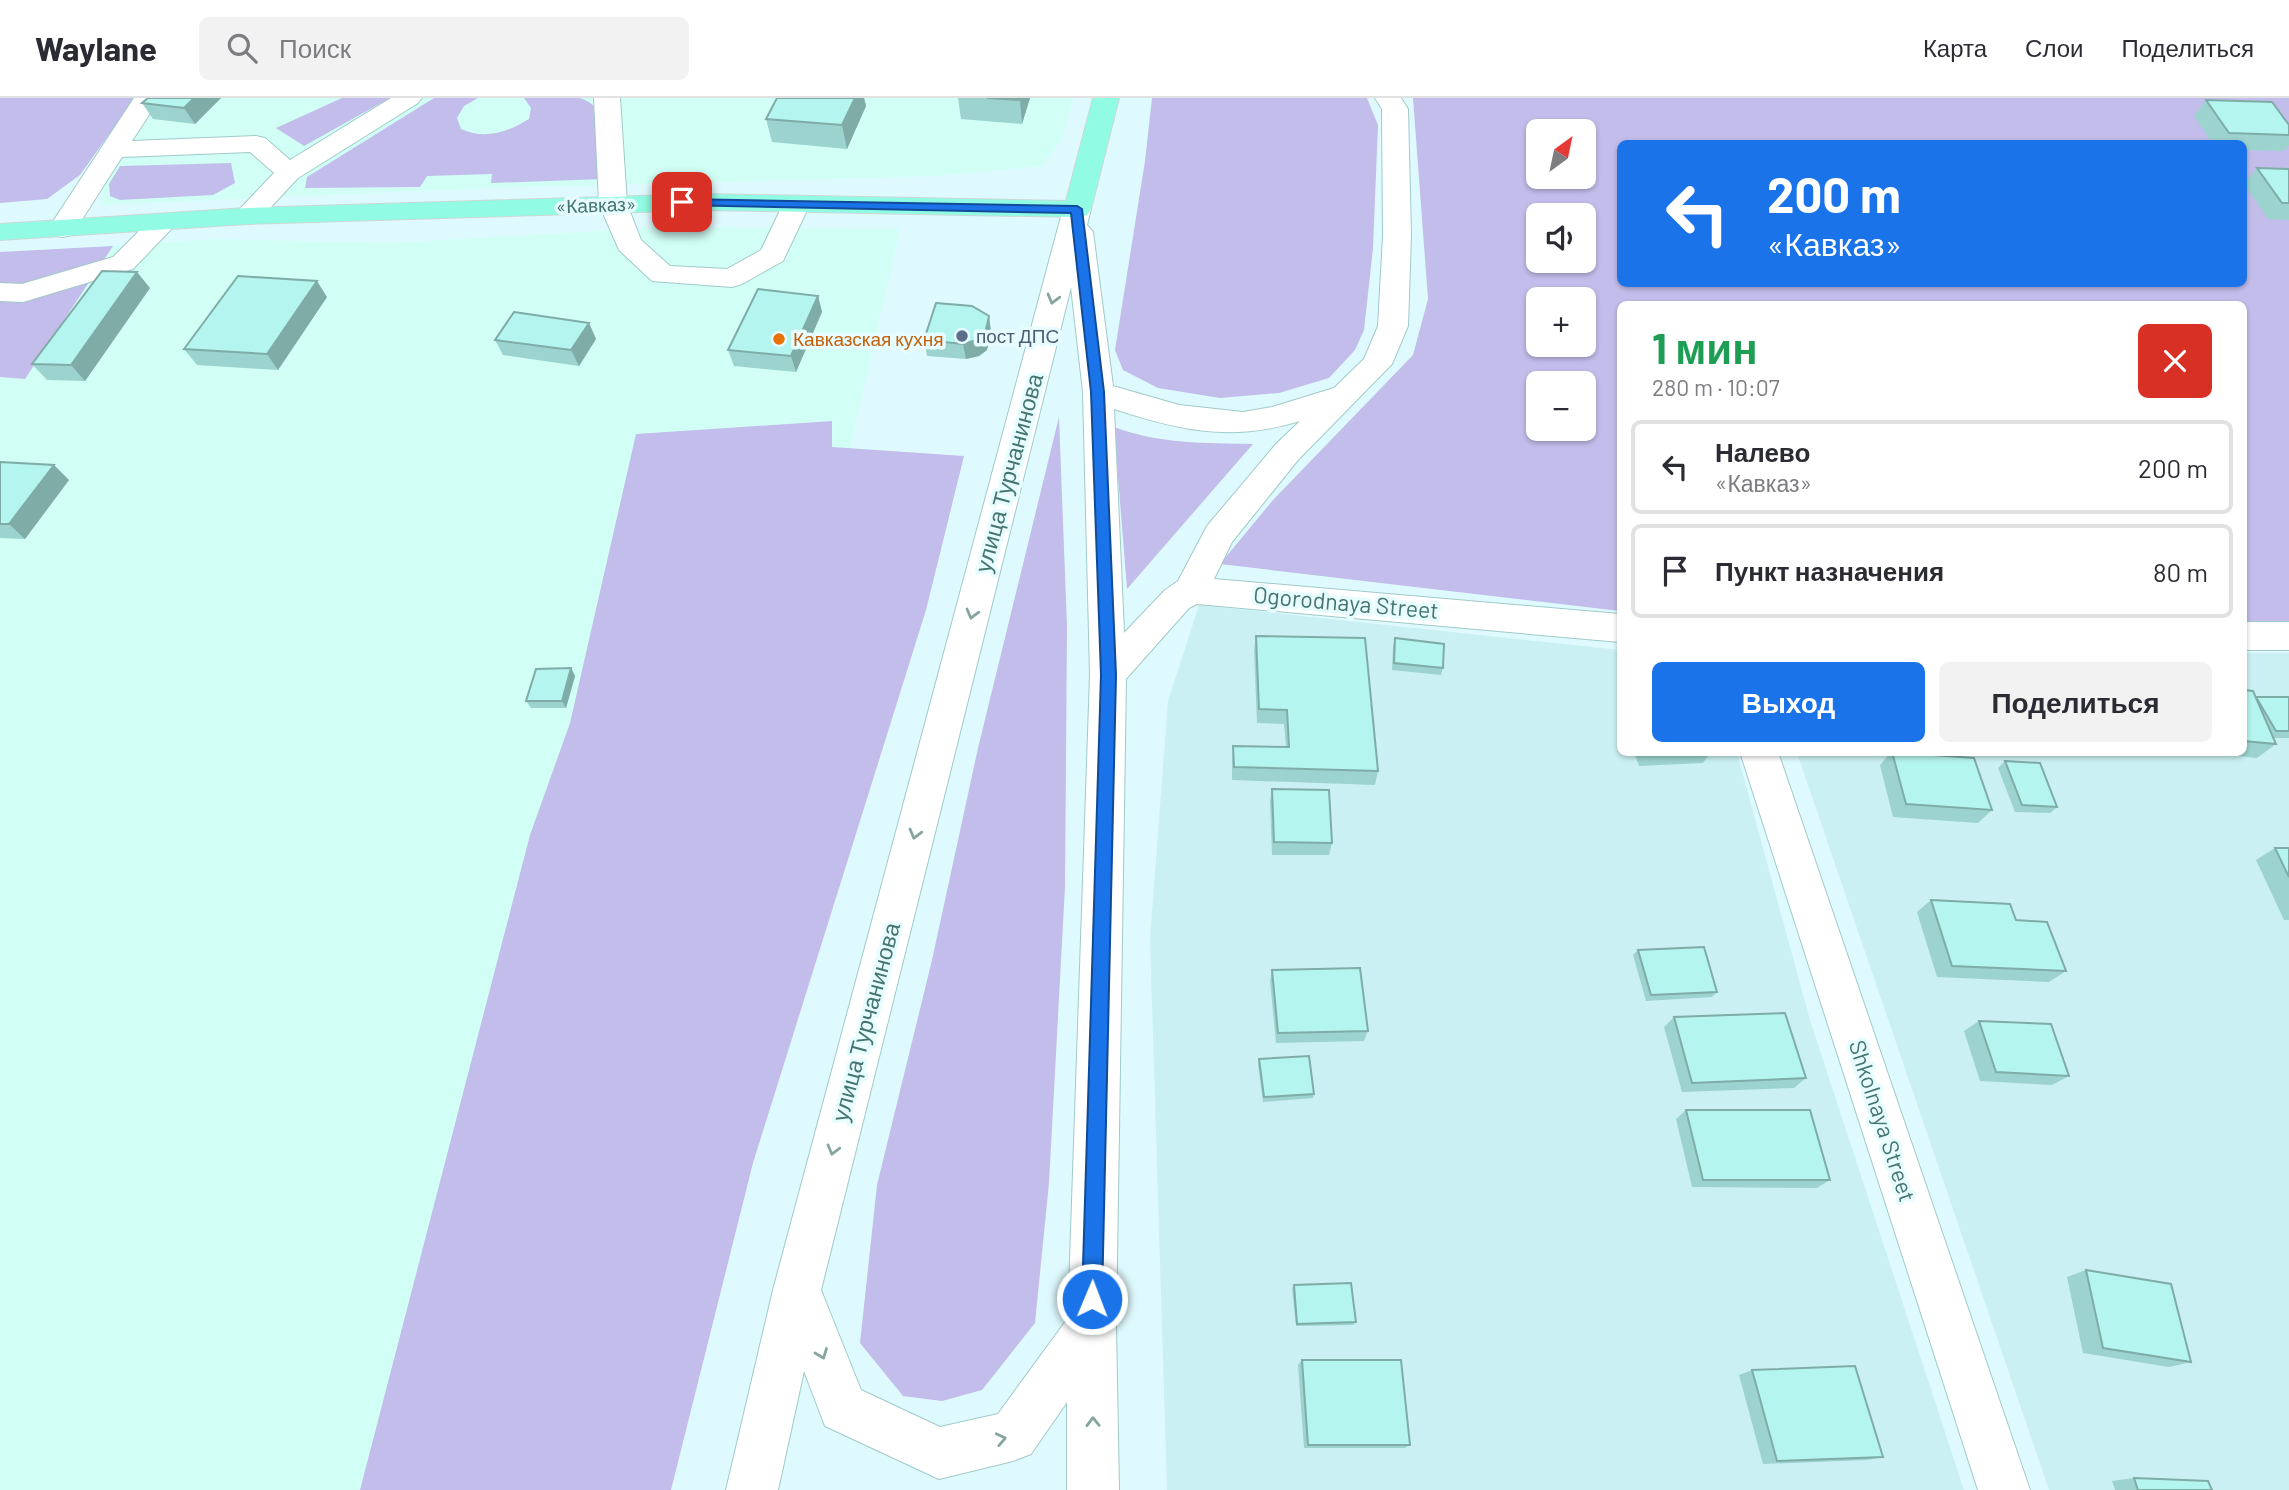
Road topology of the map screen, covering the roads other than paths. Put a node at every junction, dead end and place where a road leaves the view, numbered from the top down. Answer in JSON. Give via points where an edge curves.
{"nodes":[{"id":1,"x":147,"y":98,"type":"edge"},
{"id":2,"x":410,"y":98,"type":"edge"},
{"id":3,"x":607,"y":98,"type":"edge"},
{"id":4,"x":1106,"y":98,"type":"edge"},
{"id":5,"x":1388,"y":98,"type":"edge"},
{"id":6,"x":114,"y":149,"type":"junction"},
{"id":7,"x":289,"y":172,"type":"junction"},
{"id":8,"x":613,"y":204,"type":"junction"},
{"id":9,"x":796,"y":204,"type":"junction"},
{"id":10,"x":1077,"y":209,"type":"junction"},
{"id":11,"x":247,"y":216,"type":"junction"},
{"id":12,"x":164,"y":222,"type":"junction"},
{"id":13,"x":62,"y":229,"type":"junction"},
{"id":14,"x":0,"y":232,"type":"edge"},
{"id":15,"x":0,"y":292,"type":"edge"},
{"id":16,"x":1098,"y":392,"type":"junction"},
{"id":17,"x":1345,"y":395,"type":"junction"},
{"id":18,"x":1191,"y":590,"type":"junction"},
{"id":19,"x":1617,"y":628,"type":"edge"},
{"id":20,"x":2247,"y":636,"type":"edge"},
{"id":21,"x":2289,"y":636,"type":"edge"},
{"id":22,"x":1108,"y":675,"type":"junction"},
{"id":23,"x":1760,"y":756,"type":"edge"},
{"id":24,"x":797,"y":1290,"type":"junction"},
{"id":25,"x":1092,"y":1326,"type":"junction"},
{"id":26,"x":752,"y":1490,"type":"edge"},
{"id":27,"x":1093,"y":1490,"type":"edge"},
{"id":28,"x":2004,"y":1490,"type":"edge"}],
"edges":[{"from":1,"to":6,"type":"street"},
{"from":2,"to":7,"type":"street"},
{"from":3,"to":8,"type":"street"},
{"from":4,"to":10,"type":"highway"},
{"from":5,"to":17,"type":"street","via":[[1395,109],[1393,326],[1377,364]]},
{"from":6,"to":7,"type":"street","via":[[256,144]]},
{"from":6,"to":13,"type":"street"},
{"from":7,"to":11,"type":"street"},
{"from":8,"to":9,"type":"highway","name":"«Кавказ»"},
{"from":8,"to":9,"type":"street","via":[[629,244],[662,275],[732,278],[773,254]]},
{"from":8,"to":11,"type":"highway","name":"«Кавказ»"},
{"from":9,"to":10,"type":"highway","name":"«Кавказ»"},
{"from":10,"to":16,"type":"street"},
{"from":10,"to":24,"type":"street","name":"улица Турчанинова","one_way":true},
{"from":11,"to":12,"type":"highway","name":"«Кавказ»"},
{"from":12,"to":13,"type":"highway","name":"«Кавказ»"},
{"from":12,"to":15,"type":"street","via":[[123,263],[23,293]]},
{"from":13,"to":14,"type":"highway","name":"«Кавказ»"},
{"from":16,"to":17,"type":"street","via":[[1204,421],[1260,421]]},
{"from":16,"to":22,"type":"street"},
{"from":17,"to":18,"type":"street","via":[[1287,452],[1219,535]]},
{"from":18,"to":19,"type":"street","name":"Ogorodnaya Street"},
{"from":18,"to":22,"type":"street","via":[[1177,599]]},
{"from":20,"to":21,"type":"street"},
{"from":22,"to":25,"type":"street"},
{"from":23,"to":28,"type":"street","name":"Shkolnaya Street"},
{"from":24,"to":25,"type":"street","one_way":true,"via":[[843,1408],[939,1452],[1013,1436]]},
{"from":24,"to":26,"type":"street","name":"улица Турчанинова"},
{"from":27,"to":25,"type":"street","one_way":true}]}
